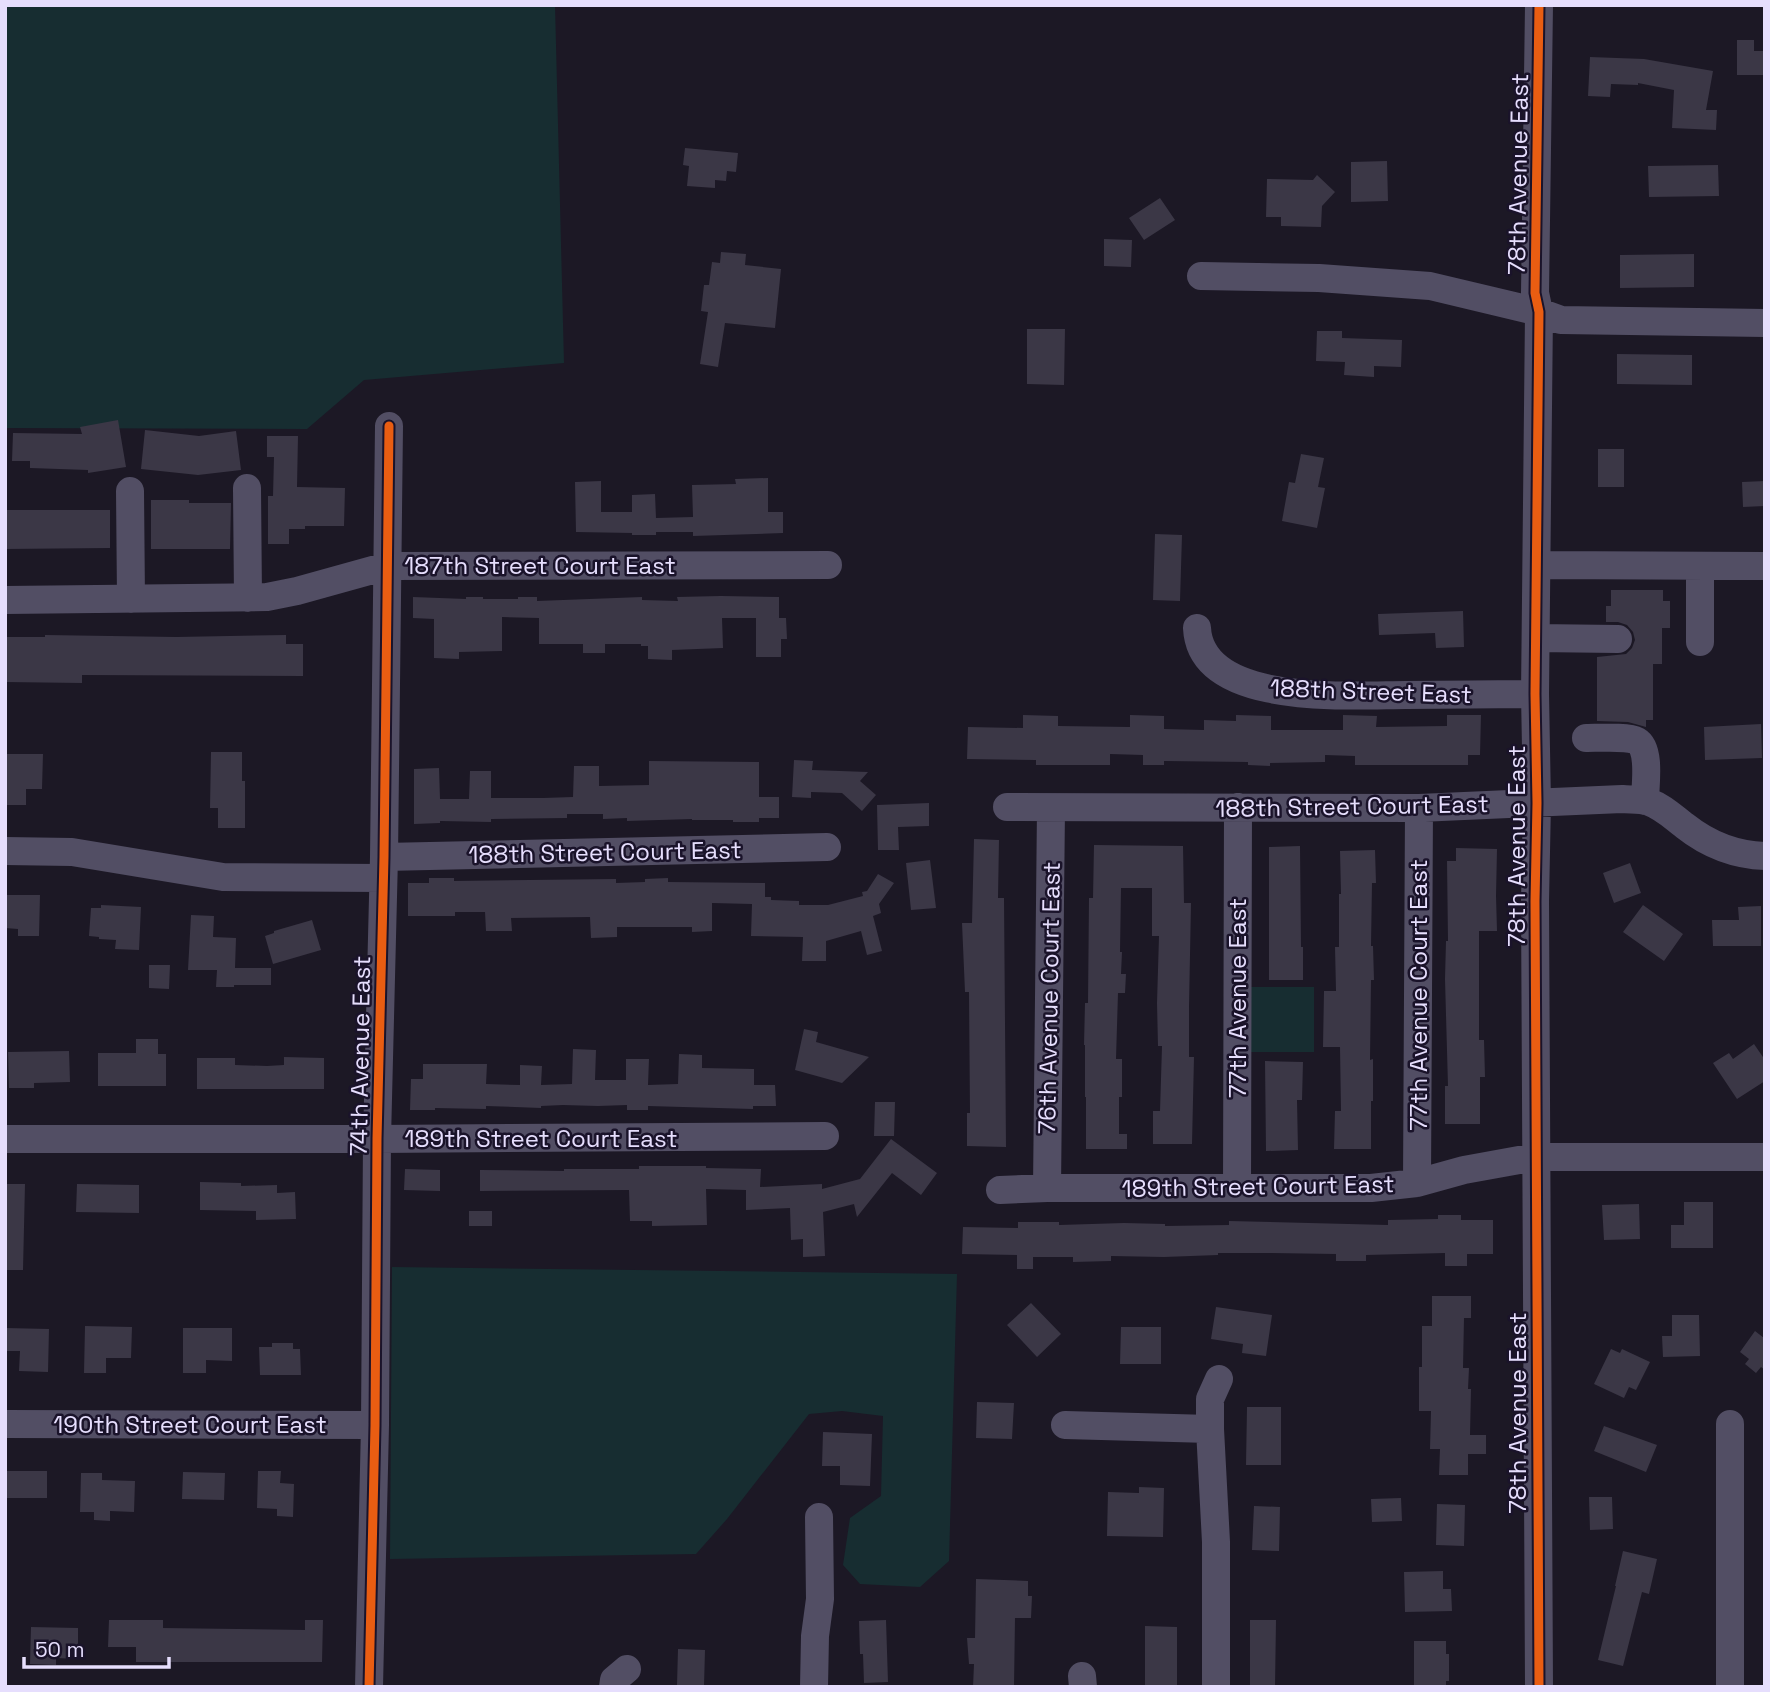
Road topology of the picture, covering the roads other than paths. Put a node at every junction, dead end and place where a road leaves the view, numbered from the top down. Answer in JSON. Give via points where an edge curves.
{"nodes":[{"id":1,"x":1539,"y":5,"type":"edge"},
{"id":2,"x":1201,"y":276,"type":"dead end"},
{"id":3,"x":1539,"y":312,"type":"junction"},
{"id":4,"x":1765,"y":323,"type":"edge"},
{"id":5,"x":389,"y":426,"type":"dead end"},
{"id":6,"x":247,"y":488,"type":"dead end"},
{"id":7,"x":130,"y":491,"type":"dead end"},
{"id":8,"x":828,"y":565,"type":"dead end"},
{"id":9,"x":1537,"y":565,"type":"junction"},
{"id":10,"x":387,"y":566,"type":"junction"},
{"id":11,"x":1700,"y":566,"type":"junction"},
{"id":12,"x":1765,"y":566,"type":"edge"},
{"id":13,"x":248,"y":598,"type":"junction"},
{"id":14,"x":131,"y":599,"type":"junction"},
{"id":15,"x":5,"y":600,"type":"edge"},
{"id":16,"x":1197,"y":628,"type":"dead end"},
{"id":17,"x":1536,"y":638,"type":"junction"},
{"id":18,"x":1618,"y":639,"type":"dead end"},
{"id":19,"x":1700,"y":642,"type":"dead end"},
{"id":20,"x":1535,"y":694,"type":"junction"},
{"id":21,"x":1586,"y":738,"type":"dead end"},
{"id":22,"x":1645,"y":801,"type":"junction"},
{"id":23,"x":1537,"y":803,"type":"junction"},
{"id":24,"x":1007,"y":807,"type":"dead end"},
{"id":25,"x":1238,"y":807,"type":"junction"},
{"id":26,"x":1051,"y":808,"type":"junction"},
{"id":27,"x":1419,"y":808,"type":"junction"},
{"id":28,"x":827,"y":847,"type":"dead end"},
{"id":29,"x":5,"y":851,"type":"edge"},
{"id":30,"x":1765,"y":856,"type":"edge"},
{"id":31,"x":384,"y":867,"type":"junction"},
{"id":32,"x":825,"y":1136,"type":"dead end"},
{"id":33,"x":5,"y":1139,"type":"edge"},
{"id":34,"x":377,"y":1139,"type":"junction"},
{"id":35,"x":1536,"y":1157,"type":"junction"},
{"id":36,"x":1765,"y":1157,"type":"edge"},
{"id":37,"x":1417,"y":1183,"type":"junction"},
{"id":38,"x":1047,"y":1188,"type":"junction"},
{"id":39,"x":1237,"y":1188,"type":"junction"},
{"id":40,"x":1000,"y":1190,"type":"dead end"},
{"id":41,"x":1219,"y":1379,"type":"dead end"},
{"id":42,"x":5,"y":1423,"type":"edge"},
{"id":43,"x":1730,"y":1424,"type":"dead end"},
{"id":44,"x":375,"y":1425,"type":"junction"},
{"id":45,"x":1065,"y":1425,"type":"dead end"},
{"id":46,"x":1210,"y":1429,"type":"junction"},
{"id":47,"x":819,"y":1517,"type":"dead end"},
{"id":48,"x":369,"y":1687,"type":"edge"},
{"id":49,"x":814,"y":1687,"type":"edge"},
{"id":50,"x":1216,"y":1687,"type":"edge"},
{"id":51,"x":1539,"y":1687,"type":"edge"},
{"id":52,"x":1730,"y":1687,"type":"edge"}],
"edges":[{"from":1,"to":3,"type":"street","name":"78th Avenue East","via":[[1535,293]]},
{"from":2,"to":3,"type":"street","via":[[1430,286]]},
{"from":3,"to":4,"type":"street","via":[[1561,320]]},
{"from":3,"to":9,"type":"street","name":"78th Avenue East"},
{"from":5,"to":10,"type":"street","name":"74th Avenue East"},
{"from":6,"to":13,"type":"street"},
{"from":7,"to":14,"type":"street"},
{"from":8,"to":10,"type":"street","name":"187th Street Court East"},
{"from":9,"to":11,"type":"street"},
{"from":9,"to":17,"type":"street","name":"78th Avenue East"},
{"from":10,"to":13,"type":"street","name":"187th Street Court East","via":[[297,591]]},
{"from":10,"to":31,"type":"street","name":"74th Avenue East"},
{"from":11,"to":12,"type":"street"},
{"from":11,"to":19,"type":"street"},
{"from":13,"to":14,"type":"street","name":"187th Street Court East"},
{"from":14,"to":15,"type":"street","name":"187th Street Court East"},
{"from":16,"to":20,"type":"street","name":"188th Street East","via":[[1202,652],[1217,667],[1279,692]]},
{"from":17,"to":18,"type":"street"},
{"from":17,"to":20,"type":"street","name":"78th Avenue East"},
{"from":20,"to":23,"type":"street","name":"78th Avenue East"},
{"from":21,"to":22,"type":"street","via":[[1629,739],[1641,744],[1646,754]]},
{"from":22,"to":23,"type":"street","name":"188th Street Court East"},
{"from":22,"to":30,"type":"street","name":"188th Street Court East","via":[[1726,850]]},
{"from":23,"to":27,"type":"street","name":"188th Street Court East"},
{"from":23,"to":35,"type":"street","name":"78th Avenue East"},
{"from":24,"to":26,"type":"street","name":"188th Street Court East"},
{"from":25,"to":26,"type":"street","name":"188th Street Court East"},
{"from":25,"to":27,"type":"street","name":"188th Street Court East"},
{"from":25,"to":39,"type":"street","name":"77th Avenue East"},
{"from":26,"to":38,"type":"street","name":"76th Avenue Court East"},
{"from":27,"to":37,"type":"street","name":"77th Avenue Court East"},
{"from":28,"to":31,"type":"street","name":"188th Street Court East"},
{"from":29,"to":31,"type":"street","name":"188th Street Court East","via":[[72,852],[223,877]]},
{"from":31,"to":34,"type":"street","name":"74th Avenue East"},
{"from":32,"to":34,"type":"street","name":"189th Street Court East"},
{"from":33,"to":34,"type":"street","name":"189th Street Court East"},
{"from":34,"to":44,"type":"street","name":"74th Avenue East"},
{"from":35,"to":36,"type":"street","name":"189th Street Court East"},
{"from":35,"to":37,"type":"street","name":"189th Street Court East"},
{"from":35,"to":51,"type":"street","name":"78th Avenue East"},
{"from":37,"to":39,"type":"street","name":"189th Street Court East","via":[[1371,1188]]},
{"from":38,"to":39,"type":"street","name":"189th Street Court East"},
{"from":38,"to":40,"type":"street","name":"189th Street Court East"},
{"from":41,"to":46,"type":"street","via":[[1210,1399]]},
{"from":42,"to":44,"type":"street","name":"190th Street Court East"},
{"from":43,"to":52,"type":"street"},
{"from":44,"to":48,"type":"street","name":"74th Avenue East"},
{"from":45,"to":46,"type":"street"},
{"from":46,"to":50,"type":"street"},
{"from":47,"to":49,"type":"street"}]}
